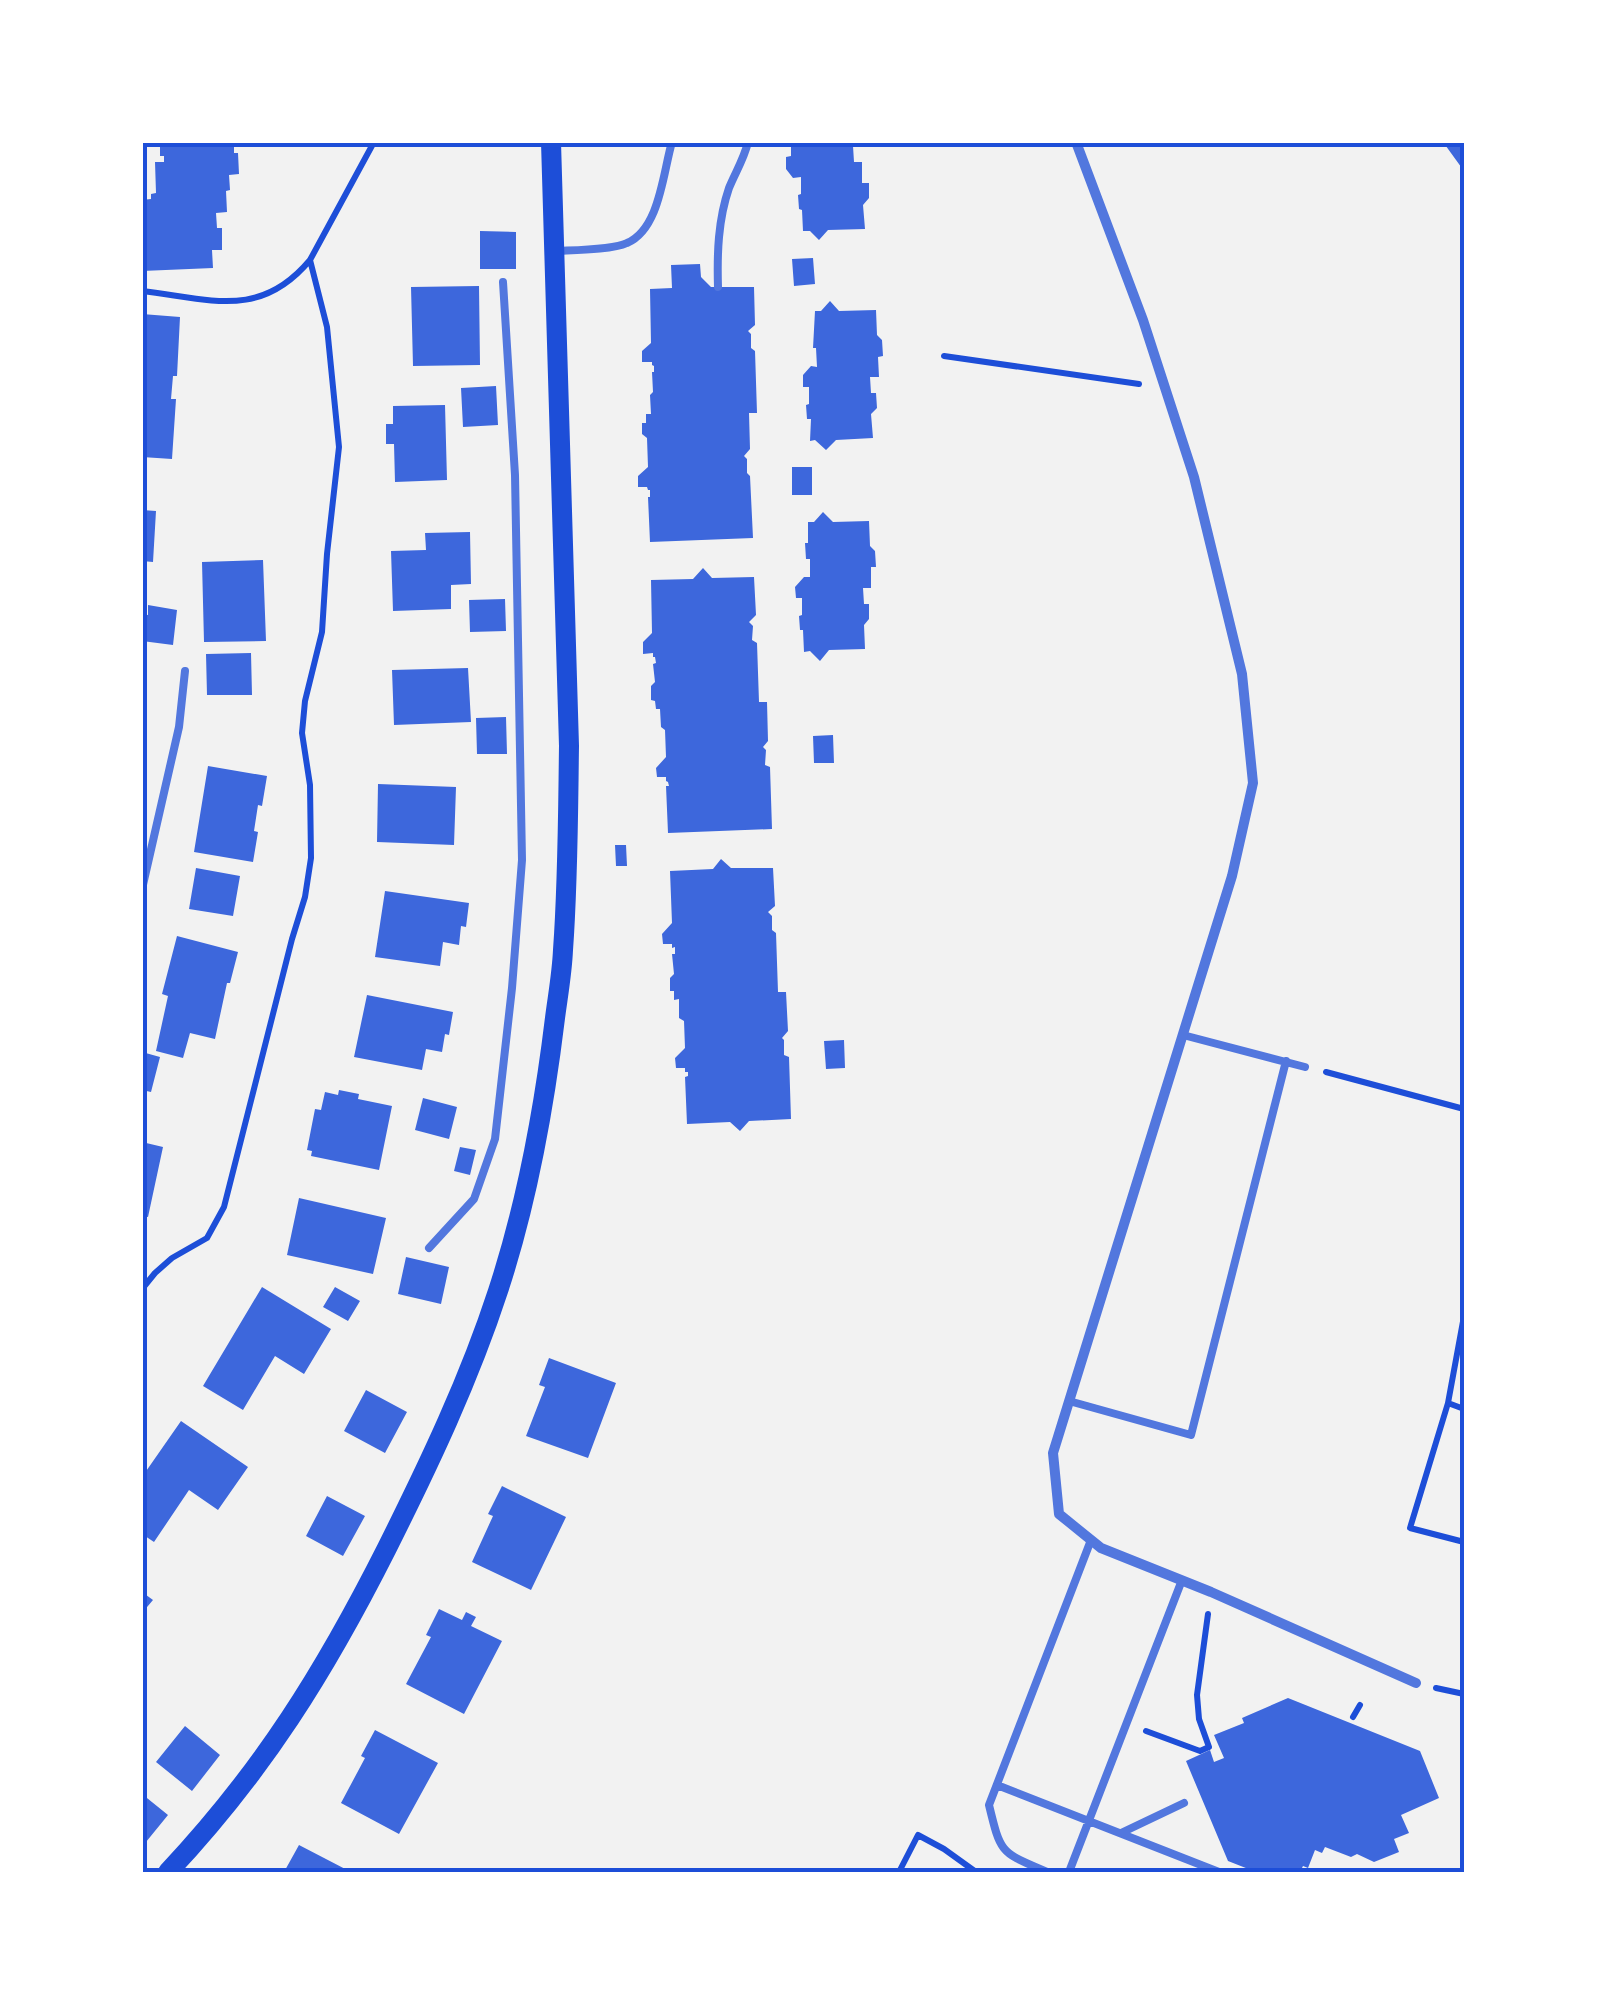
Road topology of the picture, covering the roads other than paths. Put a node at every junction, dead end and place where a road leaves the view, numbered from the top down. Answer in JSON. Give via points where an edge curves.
{"nodes":[{"id":1,"x":551,"y":142,"type":"edge"},
{"id":2,"x":672,"y":142,"type":"edge"},
{"id":3,"x":748,"y":142,"type":"edge"},
{"id":4,"x":1076,"y":142,"type":"edge"},
{"id":5,"x":555,"y":251,"type":"junction"},
{"id":6,"x":503,"y":282,"type":"dead end"},
{"id":7,"x":718,"y":286,"type":"dead end"},
{"id":8,"x":184,"y":671,"type":"dead end"},
{"id":9,"x":142,"y":889,"type":"edge"},
{"id":10,"x":1183,"y":1035,"type":"junction"},
{"id":11,"x":1286,"y":1062,"type":"junction"},
{"id":12,"x":1306,"y":1066,"type":"road end"},
{"id":13,"x":428,"y":1248,"type":"dead end"},
{"id":14,"x":1069,"y":1401,"type":"junction"},
{"id":15,"x":1091,"y":1540,"type":"junction"},
{"id":16,"x":1182,"y":1580,"type":"junction"},
{"id":17,"x":1416,"y":1683,"type":"dead end"},
{"id":18,"x":997,"y":1785,"type":"junction"},
{"id":19,"x":1184,"y":1802,"type":"dead end"},
{"id":20,"x":1090,"y":1820,"type":"junction"},
{"id":21,"x":1121,"y":1834,"type":"junction"},
{"id":22,"x":1205,"y":1870,"type":"edge"},
{"id":23,"x":168,"y":1872,"type":"edge"},
{"id":24,"x":1047,"y":1872,"type":"edge"},
{"id":25,"x":1069,"y":1872,"type":"edge"},
{"id":26,"x":1218,"y":1872,"type":"edge"}],
"edges":[{"from":1,"to":5,"type":"main road"},
{"from":2,"to":5,"type":"lane","via":[[652,218],[640,234],[626,244]]},
{"from":3,"to":7,"type":"lane","via":[[721,222]]},
{"from":4,"to":10,"type":"street","via":[[1194,478],[1242,674],[1253,783]]},
{"from":5,"to":23,"type":"main road","via":[[569,746],[566,894],[550,1064],[521,1205],[468,1375],[358,1605],[255,1772]]},
{"from":6,"to":13,"type":"lane","via":[[516,475],[521,878],[495,1140],[474,1199]]},
{"from":8,"to":9,"type":"lane","via":[[179,726]]},
{"from":10,"to":11,"type":"lane"},
{"from":10,"to":14,"type":"street"},
{"from":11,"to":12,"type":"lane"},
{"from":11,"to":14,"type":"lane","via":[[1191,1435]]},
{"from":14,"to":15,"type":"street","via":[[1052,1453],[1059,1514]]},
{"from":15,"to":16,"type":"street"},
{"from":15,"to":18,"type":"lane"},
{"from":16,"to":17,"type":"street"},
{"from":16,"to":20,"type":"lane"},
{"from":18,"to":20,"type":"lane"},
{"from":18,"to":24,"type":"lane","via":[[989,1805],[997,1839],[1009,1856]]},
{"from":19,"to":21,"type":"lane"},
{"from":20,"to":21,"type":"lane"},
{"from":20,"to":25,"type":"lane"},
{"from":21,"to":22,"type":"lane"},
{"from":22,"to":26,"type":"lane"}]}
